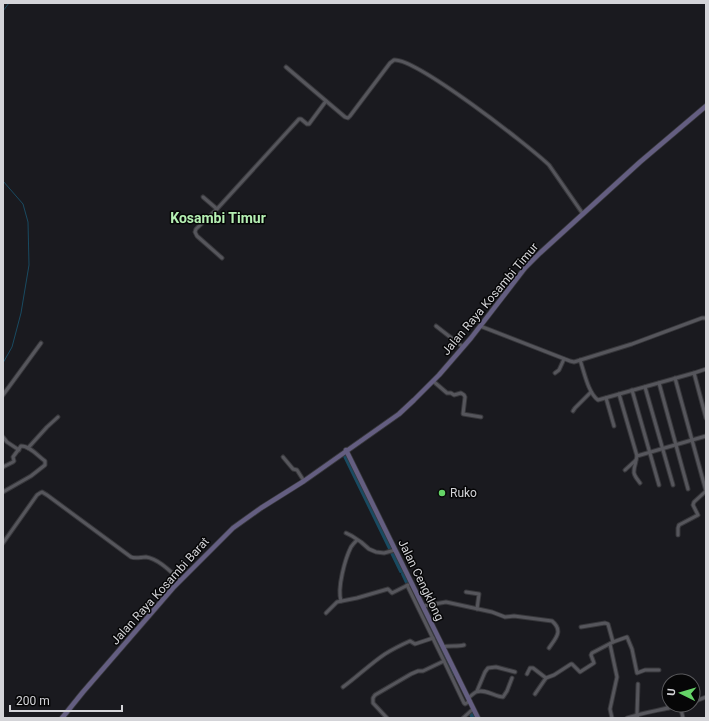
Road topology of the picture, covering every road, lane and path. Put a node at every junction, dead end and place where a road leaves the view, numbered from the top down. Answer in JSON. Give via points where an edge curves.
{"nodes":[{"id":1,"x":286,"y":68,"type":"dead end"},
{"id":2,"x":326,"y":101,"type":"junction"},
{"id":3,"x":706,"y":106,"type":"edge"},
{"id":4,"x":203,"y":197,"type":"dead end"},
{"id":5,"x":217,"y":208,"type":"junction"},
{"id":6,"x":583,"y":214,"type":"junction"},
{"id":7,"x":222,"y":258,"type":"dead end"},
{"id":8,"x":706,"y":318,"type":"edge"},
{"id":9,"x":436,"y":326,"type":"dead end"},
{"id":10,"x":480,"y":326,"type":"junction"},
{"id":11,"x":41,"y":343,"type":"dead end"},
{"id":12,"x":463,"y":347,"type":"junction"},
{"id":13,"x":564,"y":359,"type":"junction"},
{"id":14,"x":580,"y":360,"type":"junction"},
{"id":15,"x":706,"y":369,"type":"edge"},
{"id":16,"x":694,"y":373,"type":"junction"},
{"id":17,"x":555,"y":374,"type":"dead end"},
{"id":18,"x":675,"y":378,"type":"junction"},
{"id":19,"x":433,"y":381,"type":"junction"},
{"id":20,"x":659,"y":383,"type":"junction"},
{"id":21,"x":645,"y":387,"type":"junction"},
{"id":22,"x":632,"y":390,"type":"junction"},
{"id":23,"x":591,"y":392,"type":"junction"},
{"id":24,"x":619,"y":394,"type":"junction"},
{"id":25,"x":3,"y":395,"type":"edge"},
{"id":26,"x":606,"y":398,"type":"junction"},
{"id":27,"x":573,"y":411,"type":"dead end"},
{"id":28,"x":58,"y":417,"type":"dead end"},
{"id":29,"x":481,"y":417,"type":"dead end"},
{"id":30,"x":706,"y":418,"type":"edge"},
{"id":31,"x":614,"y":426,"type":"dead end"},
{"id":32,"x":706,"y":436,"type":"edge"},
{"id":33,"x":3,"y":437,"type":"edge"},
{"id":34,"x":692,"y":440,"type":"junction"},
{"id":35,"x":676,"y":445,"type":"junction"},
{"id":36,"x":28,"y":448,"type":"junction"},
{"id":37,"x":662,"y":449,"type":"junction"},
{"id":38,"x":19,"y":450,"type":"junction"},
{"id":39,"x":346,"y":450,"type":"junction"},
{"id":40,"x":649,"y":453,"type":"junction"},
{"id":41,"x":283,"y":457,"type":"dead end"},
{"id":42,"x":636,"y":458,"type":"junction"},
{"id":43,"x":3,"y":467,"type":"edge"},
{"id":44,"x":625,"y":470,"type":"dead end"},
{"id":45,"x":304,"y":481,"type":"junction"},
{"id":46,"x":640,"y":483,"type":"dead end"},
{"id":47,"x":658,"y":485,"type":"dead end"},
{"id":48,"x":673,"y":485,"type":"dead end"},
{"id":49,"x":688,"y":490,"type":"dead end"},
{"id":50,"x":3,"y":492,"type":"edge"},
{"id":51,"x":346,"y":533,"type":"dead end"},
{"id":52,"x":678,"y":535,"type":"dead end"},
{"id":53,"x":358,"y":540,"type":"junction"},
{"id":54,"x":3,"y":543,"type":"edge"},
{"id":55,"x":393,"y":551,"type":"junction"},
{"id":56,"x":180,"y":580,"type":"junction"},
{"id":57,"x":409,"y":584,"type":"junction"},
{"id":58,"x":466,"y":592,"type":"dead end"},
{"id":59,"x":341,"y":601,"type":"junction"},
{"id":60,"x":423,"y":606,"type":"junction"},
{"id":61,"x":477,"y":609,"type":"junction"},
{"id":62,"x":326,"y":613,"type":"dead end"},
{"id":63,"x":581,"y":627,"type":"dead end"},
{"id":64,"x":433,"y":638,"type":"junction"},
{"id":65,"x":611,"y":643,"type":"junction"},
{"id":66,"x":464,"y":645,"type":"dead end"},
{"id":67,"x":443,"y":646,"type":"junction"},
{"id":68,"x":549,"y":648,"type":"dead end"},
{"id":69,"x":443,"y":653,"type":"junction"},
{"id":70,"x":444,"y":661,"type":"junction"},
{"id":71,"x":659,"y":670,"type":"dead end"},
{"id":72,"x":515,"y":672,"type":"dead end"},
{"id":73,"x":527,"y":674,"type":"dead end"},
{"id":74,"x":455,"y":677,"type":"junction"},
{"id":75,"x":512,"y":678,"type":"dead end"},
{"id":76,"x":546,"y":678,"type":"junction"},
{"id":77,"x":638,"y":684,"type":"dead end"},
{"id":78,"x":343,"y":688,"type":"dead end"},
{"id":79,"x":477,"y":691,"type":"junction"},
{"id":80,"x":535,"y":694,"type":"dead end"},
{"id":81,"x":468,"y":701,"type":"junction"},
{"id":82,"x":473,"y":709,"type":"junction"},
{"id":83,"x":661,"y":710,"type":"edge"},
{"id":84,"x":638,"y":716,"type":"edge"},
{"id":85,"x":62,"y":718,"type":"edge"},
{"id":86,"x":387,"y":718,"type":"edge"},
{"id":87,"x":463,"y":718,"type":"edge"},
{"id":88,"x":478,"y":718,"type":"edge"},
{"id":89,"x":612,"y":718,"type":"edge"},
{"id":90,"x":628,"y":718,"type":"edge"}],
"edges":[{"from":1,"to":2,"type":"street"},
{"from":2,"to":5,"type":"street","via":[[309,124],[299,119]]},
{"from":2,"to":6,"type":"street","via":[[348,118],[390,63],[399,60],[448,88],[544,160]]},
{"from":3,"to":6,"type":"main road","name":"Jalan Raya Kosambi Timur"},
{"from":4,"to":5,"type":"street"},
{"from":5,"to":7,"type":"street","via":[[195,232]]},
{"from":6,"to":10,"type":"main road","name":"Jalan Raya Kosambi Timur","via":[[525,268]]},
{"from":8,"to":14,"type":"street"},
{"from":9,"to":12,"type":"street"},
{"from":10,"to":12,"type":"main road","name":"Jalan Raya Kosambi Timur"},
{"from":10,"to":13,"type":"street"},
{"from":11,"to":25,"type":"street"},
{"from":12,"to":19,"type":"main road","name":"Jalan Raya Kosambi Timur"},
{"from":13,"to":14,"type":"street","via":[[573,362]]},
{"from":13,"to":17,"type":"street"},
{"from":14,"to":23,"type":"street"},
{"from":15,"to":16,"type":"street"},
{"from":16,"to":18,"type":"street"},
{"from":16,"to":30,"type":"street"},
{"from":18,"to":20,"type":"street"},
{"from":18,"to":34,"type":"street"},
{"from":19,"to":29,"type":"street","via":[[447,393],[464,395],[463,414]]},
{"from":19,"to":39,"type":"main road","name":"Jalan Raya Kosambi Timur","via":[[407,407]]},
{"from":20,"to":21,"type":"street"},
{"from":20,"to":35,"type":"street"},
{"from":21,"to":22,"type":"street"},
{"from":21,"to":37,"type":"street"},
{"from":22,"to":24,"type":"street"},
{"from":22,"to":40,"type":"street"},
{"from":23,"to":26,"type":"street","via":[[598,400]]},
{"from":23,"to":27,"type":"street"},
{"from":24,"to":26,"type":"street"},
{"from":24,"to":42,"type":"street"},
{"from":26,"to":31,"type":"street"},
{"from":28,"to":36,"type":"street"},
{"from":32,"to":34,"type":"street"},
{"from":33,"to":38,"type":"street"},
{"from":34,"to":35,"type":"street"},
{"from":34,"to":52,"type":"street","via":[[706,491],[693,505],[698,515],[679,525]]},
{"from":35,"to":37,"type":"street"},
{"from":35,"to":49,"type":"street"},
{"from":36,"to":38,"type":"street","via":[[21,446]]},
{"from":36,"to":50,"type":"street","via":[[45,461],[45,464]]},
{"from":37,"to":40,"type":"street"},
{"from":37,"to":48,"type":"street"},
{"from":38,"to":43,"type":"street","via":[[13,457],[14,461]]},
{"from":39,"to":45,"type":"main road","name":"Jalan Raya Kosambi Barat"},
{"from":39,"to":55,"type":"main road","name":"Jalan Cengklong"},
{"from":40,"to":42,"type":"street"},
{"from":40,"to":47,"type":"street"},
{"from":41,"to":45,"type":"street"},
{"from":42,"to":44,"type":"street"},
{"from":42,"to":46,"type":"street","via":[[633,472]]},
{"from":45,"to":56,"type":"main road","name":"Jalan Raya Kosambi Barat","via":[[233,528]]},
{"from":51,"to":53,"type":"street"},
{"from":53,"to":55,"type":"street","via":[[376,552]]},
{"from":53,"to":59,"type":"street","via":[[348,553],[341,579]]},
{"from":54,"to":56,"type":"street","via":[[42,492],[131,557],[155,560]]},
{"from":55,"to":57,"type":"main road","name":"Jalan Cengklong"},
{"from":56,"to":85,"type":"main road","name":"Jalan Raya Kosambi Barat"},
{"from":57,"to":59,"type":"street","via":[[392,593],[388,589]]},
{"from":57,"to":60,"type":"main road","name":"Jalan Cengklong"},
{"from":57,"to":64,"type":"street"},
{"from":58,"to":61,"type":"street","via":[[479,594]]},
{"from":59,"to":62,"type":"street"},
{"from":60,"to":61,"type":"street","via":[[446,602]]},
{"from":60,"to":67,"type":"main road","name":"Jalan Cengklong"},
{"from":61,"to":68,"type":"street","via":[[505,617],[552,621],[557,627],[558,634]]},
{"from":63,"to":65,"type":"street","via":[[608,624]]},
{"from":64,"to":69,"type":"street"},
{"from":64,"to":78,"type":"street","via":[[415,644],[410,640],[397,647]]},
{"from":65,"to":71,"type":"street","via":[[627,637],[637,673]]},
{"from":65,"to":76,"type":"street","via":[[592,653],[594,663],[580,672],[571,664]]},
{"from":65,"to":89,"type":"street","via":[[617,677],[610,709]]},
{"from":66,"to":67,"type":"street"},
{"from":67,"to":69,"type":"main road","name":"Jalan Cengklong"},
{"from":69,"to":70,"type":"street"},
{"from":69,"to":74,"type":"main road","name":"Jalan Cengklong"},
{"from":70,"to":74,"type":"street"},
{"from":70,"to":86,"type":"street","via":[[423,671],[418,670],[375,695],[374,703]]},
{"from":72,"to":79,"type":"street","via":[[496,667],[488,668]]},
{"from":73,"to":76,"type":"street","via":[[530,668],[533,668]]},
{"from":74,"to":81,"type":"main road","name":"Jalan Cengklong"},
{"from":75,"to":79,"type":"street","via":[[503,697]]},
{"from":76,"to":80,"type":"street"},
{"from":77,"to":84,"type":"street"},
{"from":79,"to":81,"type":"street"},
{"from":81,"to":82,"type":"main road","name":"Jalan Cengklong"},
{"from":82,"to":87,"type":"street"},
{"from":82,"to":88,"type":"main road","name":"Jalan Cengklong"},
{"from":83,"to":84,"type":"street"},
{"from":84,"to":90,"type":"street"}]}
